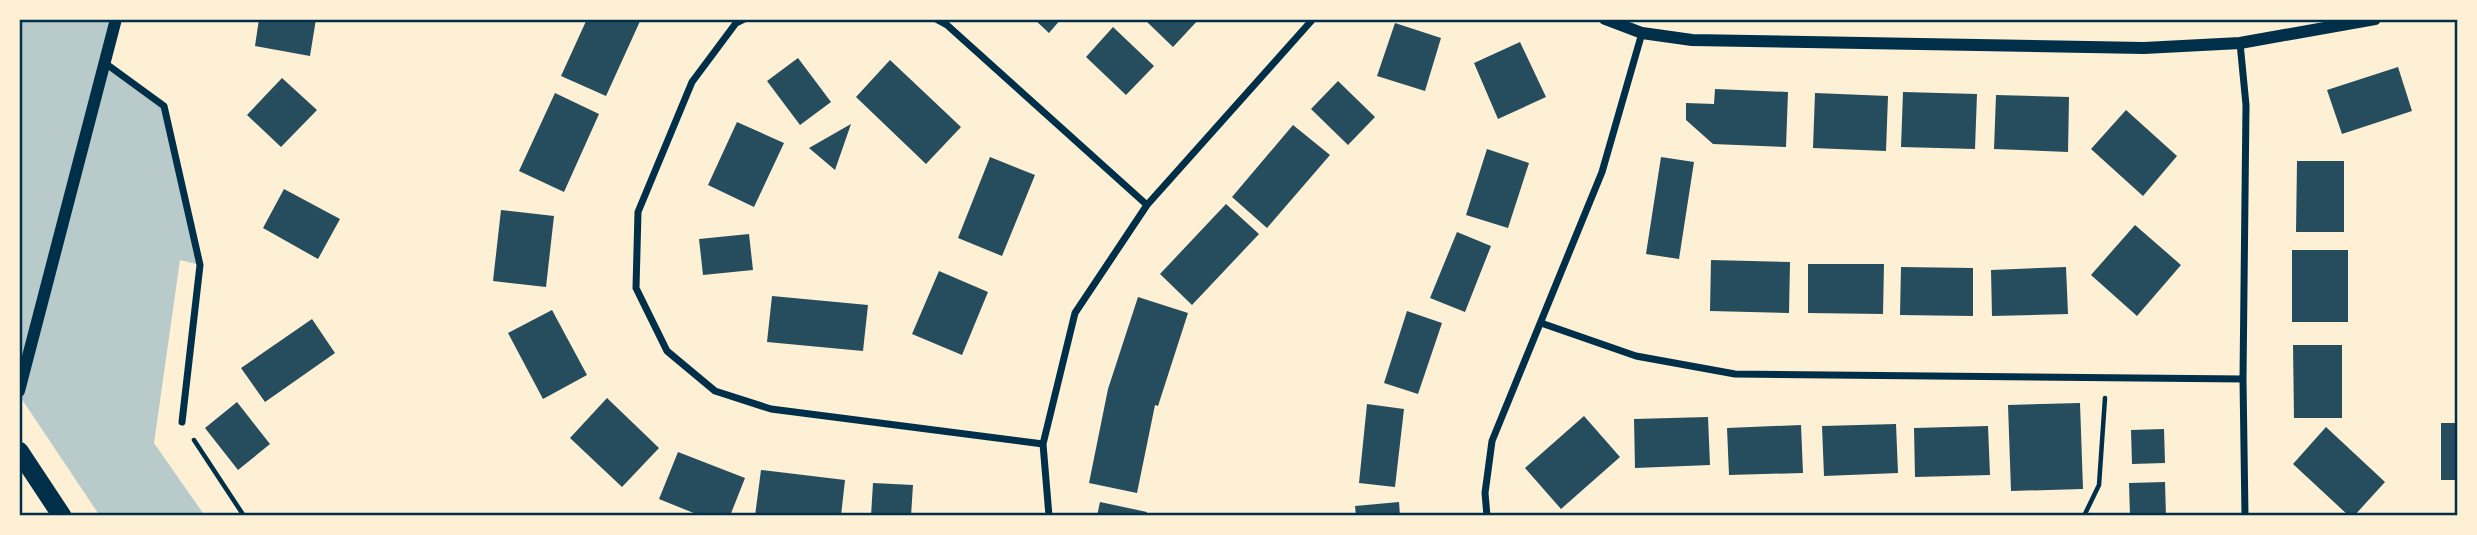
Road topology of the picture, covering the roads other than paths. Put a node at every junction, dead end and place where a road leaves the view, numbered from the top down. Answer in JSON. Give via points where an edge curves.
{"nodes":[{"id":1,"x":116,"y":19,"type":"edge"},
{"id":2,"x":744,"y":19,"type":"edge"},
{"id":3,"x":936,"y":19,"type":"edge"},
{"id":4,"x":1313,"y":19,"type":"edge"},
{"id":5,"x":1605,"y":19,"type":"edge"},
{"id":6,"x":2375,"y":19,"type":"edge"},
{"id":7,"x":1642,"y":33,"type":"junction"},
{"id":8,"x":2240,"y":43,"type":"junction"},
{"id":9,"x":105,"y":62,"type":"junction"},
{"id":10,"x":1147,"y":205,"type":"junction"},
{"id":11,"x":1541,"y":323,"type":"junction"},
{"id":12,"x":2243,"y":379,"type":"junction"},
{"id":13,"x":19,"y":391,"type":"edge"},
{"id":14,"x":182,"y":422,"type":"road end"},
{"id":15,"x":1043,"y":444,"type":"junction"},
{"id":16,"x":19,"y":451,"type":"edge"},
{"id":17,"x":62,"y":516,"type":"edge"},
{"id":18,"x":1049,"y":516,"type":"edge"},
{"id":19,"x":1487,"y":516,"type":"edge"},
{"id":20,"x":2245,"y":516,"type":"edge"}],
"edges":[{"from":1,"to":9,"type":"street"},
{"from":2,"to":15,"type":"street","via":[[692,82],[638,212],[636,288],[667,351],[715,391],[771,409]]},
{"from":3,"to":10,"type":"street"},
{"from":4,"to":10,"type":"street"},
{"from":5,"to":7,"type":"street"},
{"from":6,"to":8,"type":"street"},
{"from":7,"to":8,"type":"street","via":[[1692,40],[2100,48]]},
{"from":7,"to":11,"type":"street","via":[[1602,172]]},
{"from":8,"to":12,"type":"street","via":[[2246,105]]},
{"from":9,"to":13,"type":"street"},
{"from":9,"to":14,"type":"street","via":[[164,106],[200,265]]},
{"from":10,"to":15,"type":"street","via":[[1075,313]]},
{"from":11,"to":12,"type":"street","via":[[1636,356],[1735,374]]},
{"from":11,"to":19,"type":"street","via":[[1492,441],[1485,493]]},
{"from":12,"to":20,"type":"street"},
{"from":15,"to":18,"type":"street"},
{"from":16,"to":17,"type":"highway"}]}
